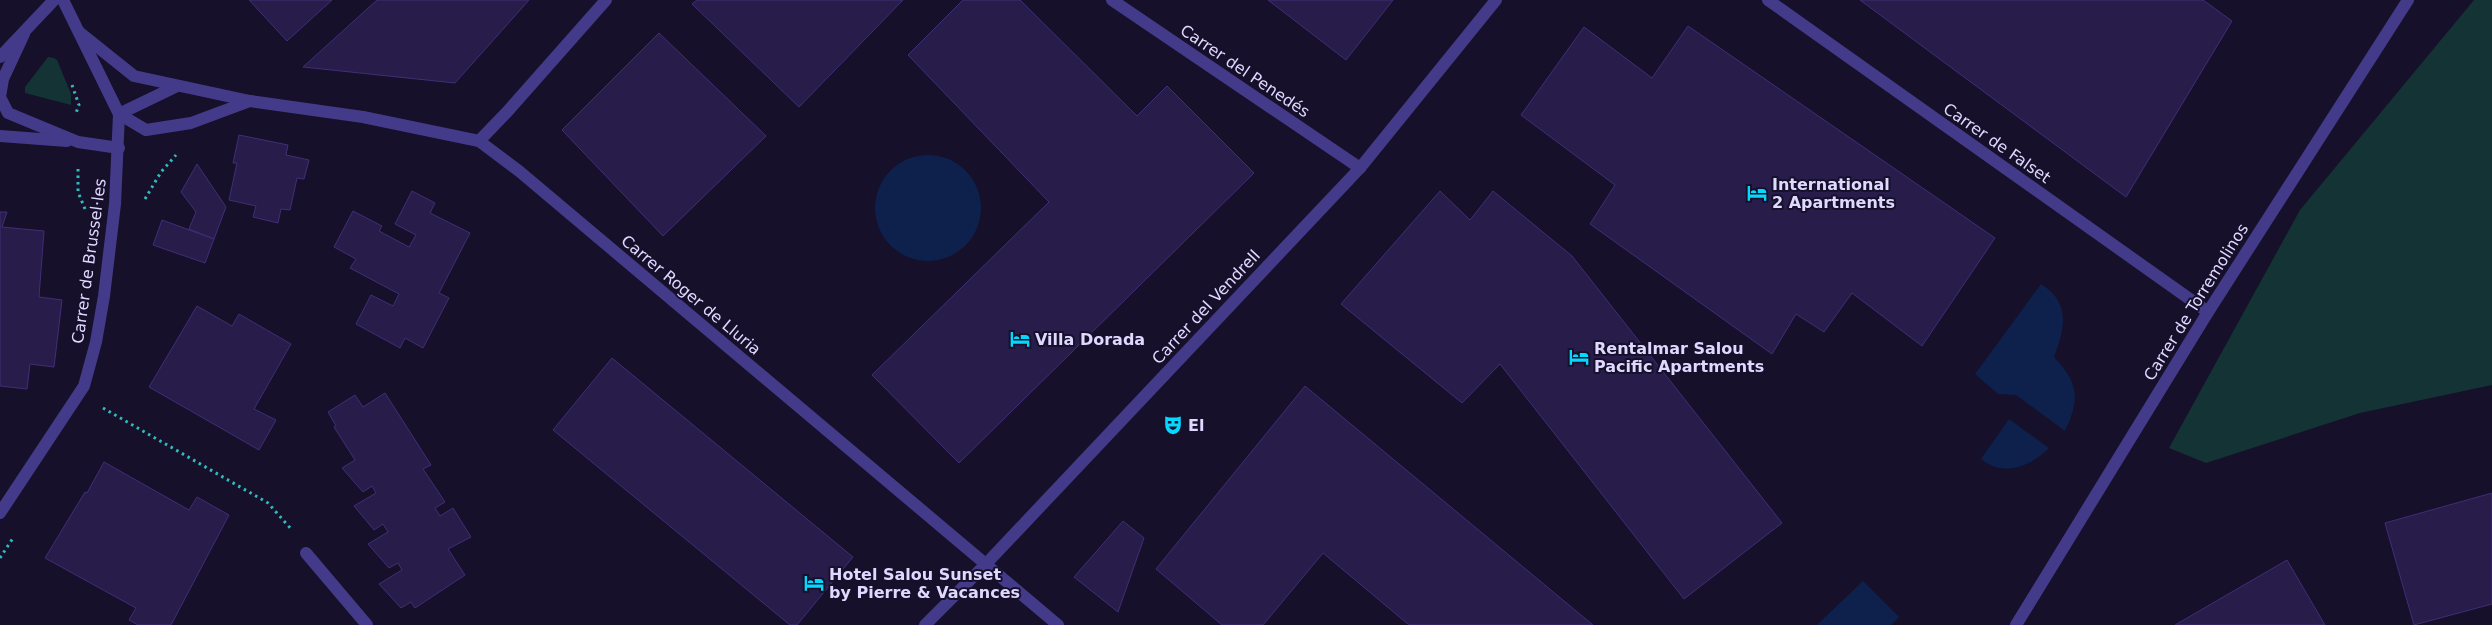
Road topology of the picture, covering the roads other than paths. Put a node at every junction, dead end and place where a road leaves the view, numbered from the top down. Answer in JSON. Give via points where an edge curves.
{"nodes":[{"id":1,"x":54,"y":0,"type":"edge"},
{"id":2,"x":62,"y":0,"type":"edge"},
{"id":3,"x":606,"y":0,"type":"edge"},
{"id":4,"x":1112,"y":0,"type":"edge"},
{"id":5,"x":1496,"y":0,"type":"edge"},
{"id":6,"x":1768,"y":0,"type":"edge"},
{"id":7,"x":2408,"y":0,"type":"edge"},
{"id":8,"x":79,"y":32,"type":"junction"},
{"id":9,"x":24,"y":34,"type":"junction"},
{"id":10,"x":0,"y":57,"type":"edge"},
{"id":11,"x":177,"y":86,"type":"junction"},
{"id":12,"x":250,"y":101,"type":"junction"},
{"id":13,"x":119,"y":114,"type":"junction"},
{"id":14,"x":0,"y":136,"type":"edge"},
{"id":15,"x":479,"y":140,"type":"junction"},
{"id":16,"x":78,"y":142,"type":"junction"},
{"id":17,"x":119,"y":148,"type":"junction"},
{"id":18,"x":1360,"y":168,"type":"junction"},
{"id":19,"x":2208,"y":312,"type":"junction"},
{"id":20,"x":0,"y":513,"type":"edge"},
{"id":21,"x":306,"y":553,"type":"road end"},
{"id":22,"x":985,"y":565,"type":"junction"},
{"id":23,"x":368,"y":625,"type":"edge"},
{"id":24,"x":925,"y":625,"type":"edge"},
{"id":25,"x":1058,"y":625,"type":"edge"},
{"id":26,"x":2016,"y":625,"type":"edge"}],
"edges":[{"from":1,"to":9,"type":"street"},
{"from":2,"to":8,"type":"street","name":"Carrer de Brussel·les"},
{"from":3,"to":15,"type":"street"},
{"from":4,"to":18,"type":"street","name":"Carrer del Penedés"},
{"from":5,"to":18,"type":"street","name":"Carrer del Vendrell"},
{"from":6,"to":19,"type":"street","name":"Carrer de Falset"},
{"from":7,"to":19,"type":"street","name":"Carrer de Torremolinos"},
{"from":8,"to":11,"type":"street","name":"Carrer Roger de Lluria","via":[[134,76]]},
{"from":8,"to":13,"type":"street","name":"Carrer de Brussel·les"},
{"from":9,"to":10,"type":"street"},
{"from":9,"to":16,"type":"street","via":[[3,79],[0,97],[8,113]]},
{"from":11,"to":12,"type":"street","name":"Carrer Roger de Lluria"},
{"from":11,"to":13,"type":"street"},
{"from":12,"to":13,"type":"street","name":"Carrer Roger de Lluria","via":[[191,123],[146,130]]},
{"from":12,"to":15,"type":"street","name":"Carrer Roger de Lluria","via":[[363,117]]},
{"from":13,"to":17,"type":"street","name":"Carrer de Brussel·les"},
{"from":14,"to":16,"type":"street"},
{"from":15,"to":22,"type":"street","name":"Carrer Roger de Lluria"},
{"from":16,"to":17,"type":"street"},
{"from":17,"to":20,"type":"street","name":"Carrer de Brussel·les","via":[[104,296],[84,386]]},
{"from":18,"to":22,"type":"street","name":"Carrer del Vendrell"},
{"from":19,"to":26,"type":"street","name":"Carrer de Torremolinos"},
{"from":21,"to":23,"type":"street"},
{"from":22,"to":24,"type":"street","name":"Carrer del Vendrell"},
{"from":22,"to":25,"type":"street","name":"Carrer Roger de Lluria"}]}
